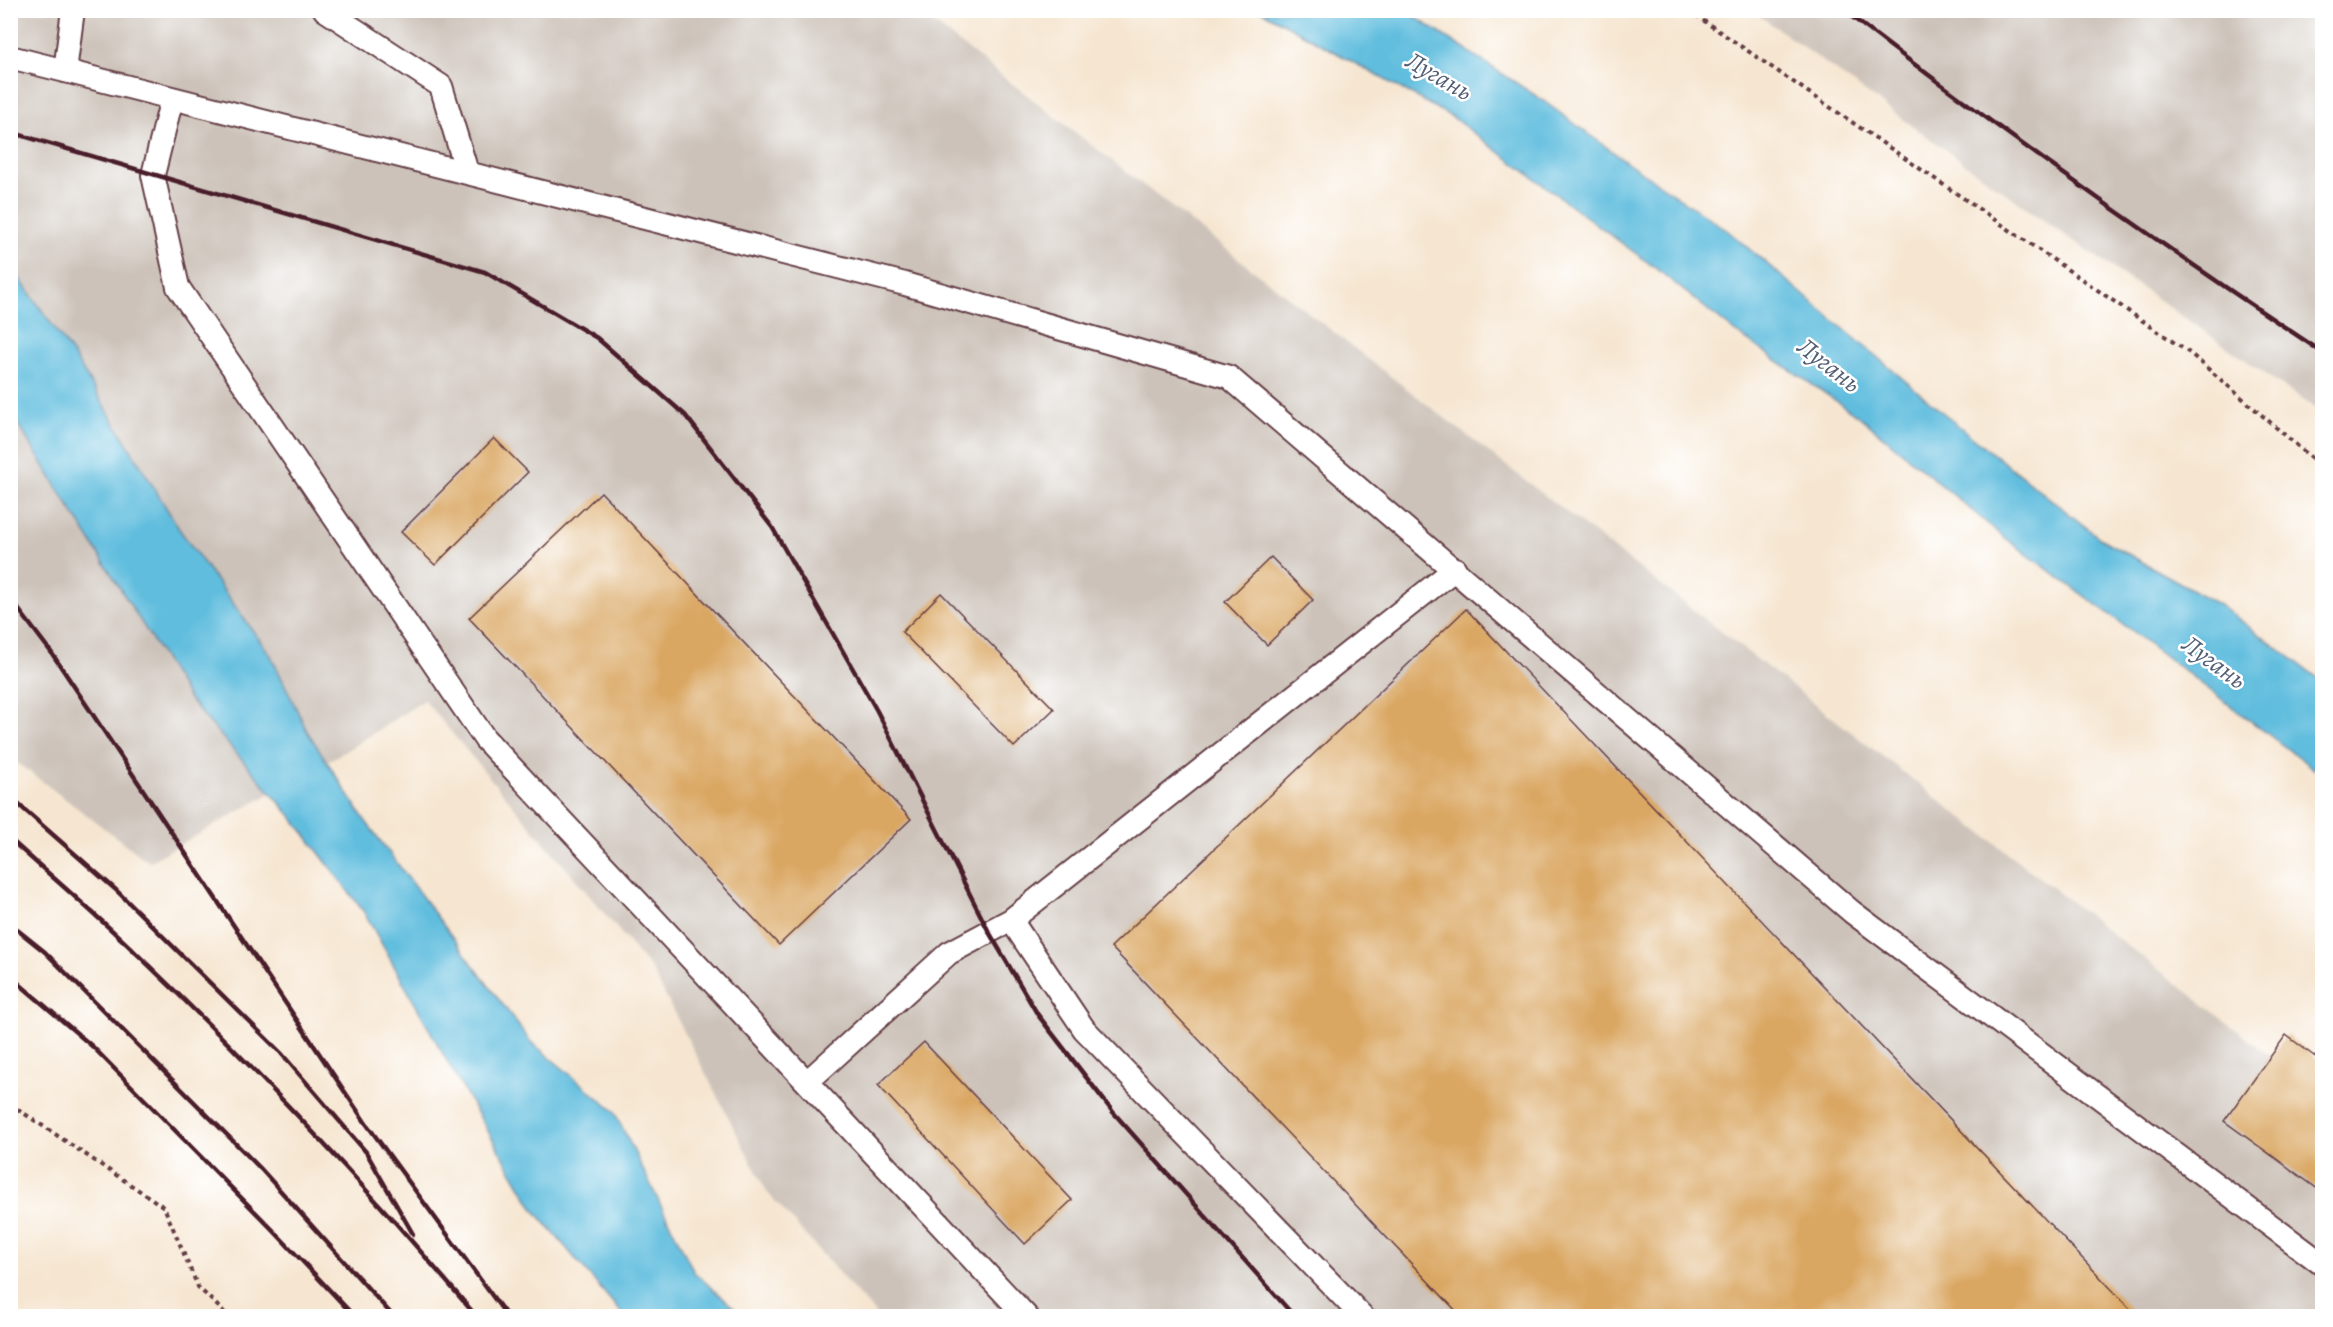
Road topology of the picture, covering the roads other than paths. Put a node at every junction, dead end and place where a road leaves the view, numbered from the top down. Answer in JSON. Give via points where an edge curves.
{"nodes":[{"id":1,"x":73,"y":10,"type":"edge"},
{"id":2,"x":325,"y":10,"type":"edge"},
{"id":3,"x":10,"y":57,"type":"edge"},
{"id":4,"x":65,"y":70,"type":"junction"},
{"id":5,"x":172,"y":98,"type":"junction"},
{"id":6,"x":467,"y":172,"type":"junction"},
{"id":7,"x":1455,"y":569,"type":"junction"},
{"id":8,"x":1011,"y":920,"type":"junction"},
{"id":9,"x":807,"y":1082,"type":"junction"},
{"id":10,"x":2322,"y":1264,"type":"edge"},
{"id":11,"x":1026,"y":1317,"type":"edge"},
{"id":12,"x":1362,"y":1317,"type":"edge"}],
"edges":[{"from":1,"to":4,"type":"lane"},
{"from":2,"to":6,"type":"lane","via":[[441,86]]},
{"from":3,"to":4,"type":"lane"},
{"from":4,"to":5,"type":"lane"},
{"from":5,"to":6,"type":"lane"},
{"from":5,"to":9,"type":"lane","via":[[153,175],[178,287],[485,739]]},
{"from":6,"to":7,"type":"lane","via":[[905,284],[1229,377]]},
{"from":7,"to":8,"type":"lane"},
{"from":7,"to":10,"type":"lane","via":[[1852,912]]},
{"from":8,"to":9,"type":"lane","via":[[949,953]]},
{"from":8,"to":12,"type":"lane","via":[[1084,1029]]},
{"from":9,"to":11,"type":"lane"}]}
